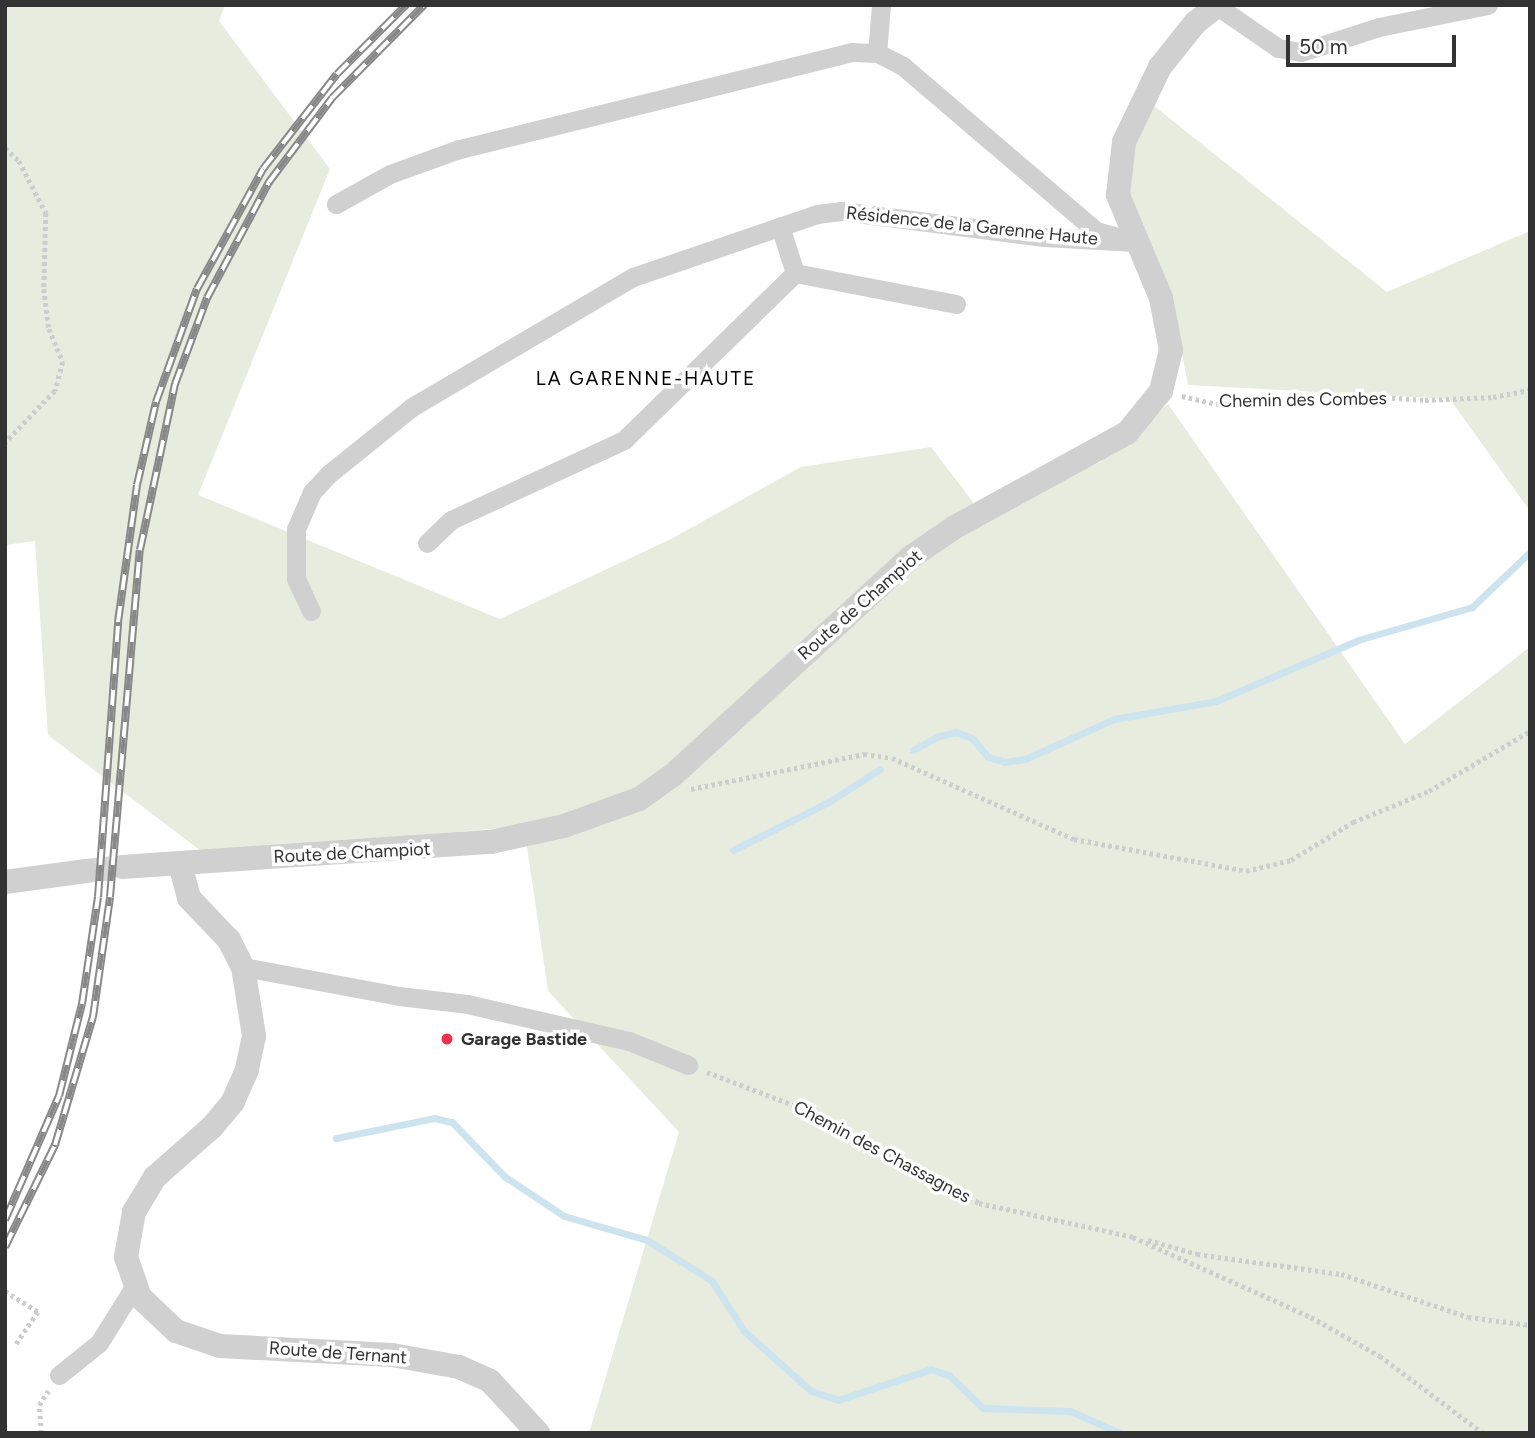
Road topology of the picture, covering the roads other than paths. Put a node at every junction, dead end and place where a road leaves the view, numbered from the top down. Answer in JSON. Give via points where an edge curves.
{"nodes":[{"id":1,"x":881,"y":5,"type":"edge"},
{"id":2,"x":1488,"y":5,"type":"edge"},
{"id":3,"x":1218,"y":6,"type":"edge"},
{"id":4,"x":877,"y":53,"type":"junction"},
{"id":5,"x":336,"y":204,"type":"dead end"},
{"id":6,"x":779,"y":226,"type":"junction"},
{"id":7,"x":1136,"y":242,"type":"junction"},
{"id":8,"x":795,"y":273,"type":"junction"},
{"id":9,"x":956,"y":304,"type":"dead end"},
{"id":10,"x":427,"y":543,"type":"dead end"},
{"id":11,"x":311,"y":611,"type":"dead end"},
{"id":12,"x":180,"y":864,"type":"junction"},
{"id":13,"x":122,"y":867,"type":"tunnel mouth"},
{"id":14,"x":86,"y":871,"type":"tunnel mouth"},
{"id":15,"x":5,"y":882,"type":"edge"},
{"id":16,"x":243,"y":967,"type":"junction"},
{"id":17,"x":688,"y":1065,"type":"road end"},
{"id":18,"x":134,"y":1287,"type":"junction"},
{"id":19,"x":59,"y":1375,"type":"road end"},
{"id":20,"x":538,"y":1433,"type":"edge"}],
"edges":[{"from":1,"to":4,"type":"street"},
{"from":2,"to":3,"type":"street","name":"Route de Champiot","via":[[1379,27],[1301,52],[1278,48]]},
{"from":3,"to":7,"type":"street","name":"Route de Champiot","via":[[1195,23],[1160,67],[1124,142],[1118,195]]},
{"from":4,"to":5,"type":"street","via":[[825,56],[459,149],[390,174]]},
{"from":4,"to":7,"type":"street","name":"Résidence de la Garenne Haute","via":[[928,86],[1096,230]]},
{"from":6,"to":7,"type":"street","name":"Résidence de la Garenne Haute","via":[[817,214],[860,210],[1044,237]]},
{"from":6,"to":8,"type":"street"},
{"from":6,"to":11,"type":"street","name":"Résidence de la Garenne Haute","via":[[633,277],[445,386],[378,432],[330,473],[301,510],[293,554],[296,579]]},
{"from":7,"to":12,"type":"street","name":"Route de Champiot","via":[[1161,298],[1170,334],[1169,366],[1161,391],[1127,433],[955,527],[911,557],[673,775],[639,799],[564,826],[491,842]]},
{"from":8,"to":9,"type":"street"},
{"from":8,"to":10,"type":"street","via":[[624,440],[452,520]]},
{"from":12,"to":13,"type":"street","name":"Route de Champiot"},
{"from":12,"to":16,"type":"street","via":[[189,898],[229,940]]},
{"from":14,"to":15,"type":"street"},
{"from":16,"to":17,"type":"street","via":[[467,1004],[629,1041]]},
{"from":16,"to":18,"type":"street","via":[[254,1023],[247,1070],[222,1117],[162,1170],[141,1196],[126,1246]]},
{"from":18,"to":19,"type":"street","via":[[99,1343]]},
{"from":18,"to":20,"type":"street","name":"Route de Ternant","via":[[167,1325],[220,1346],[392,1355],[459,1367],[498,1388]]}]}
